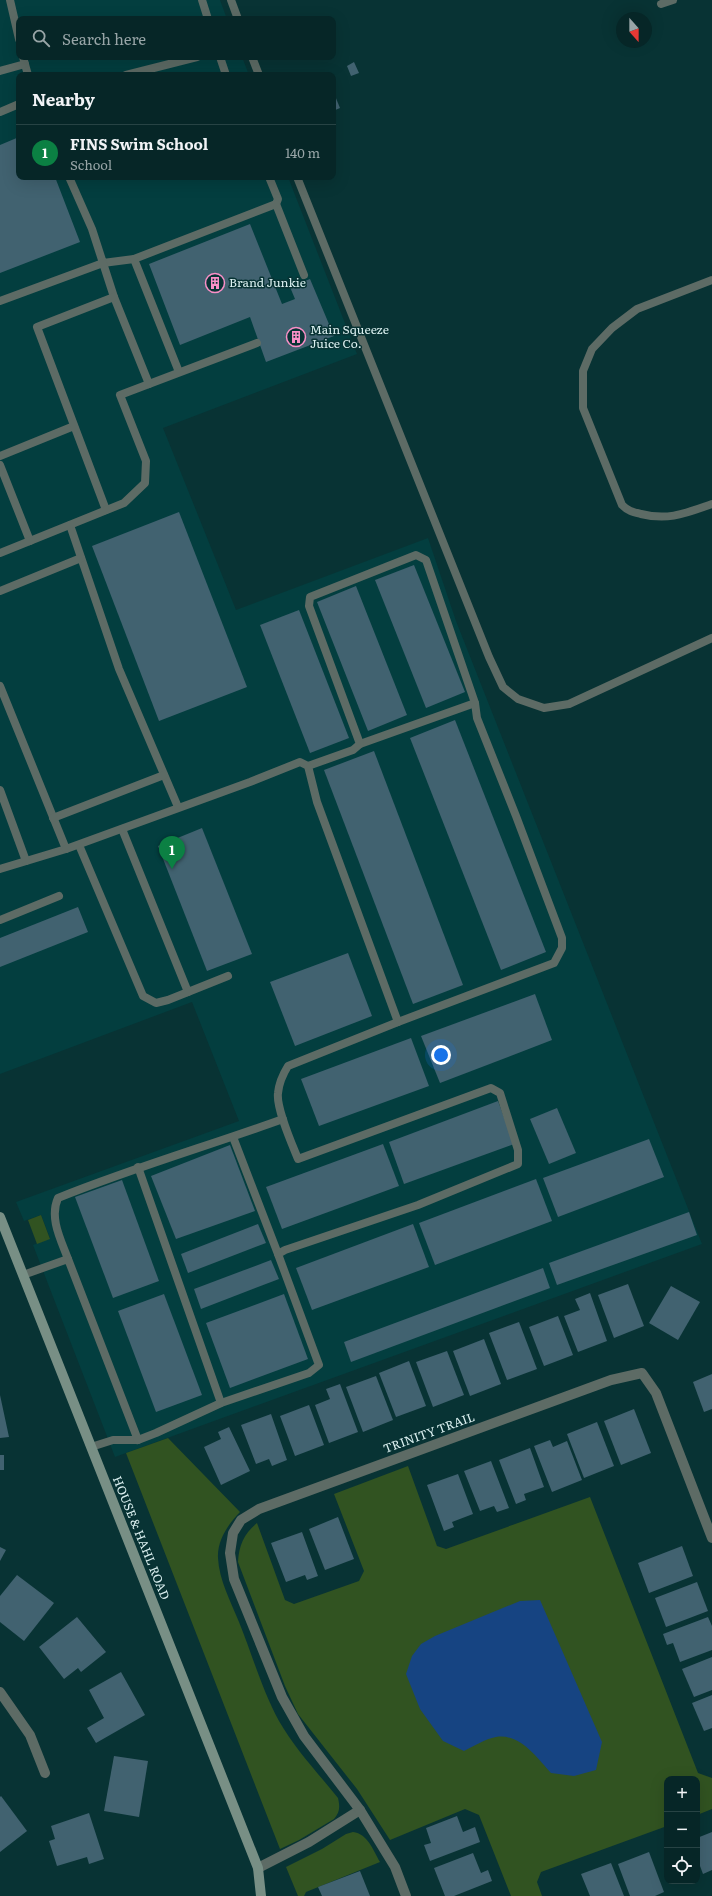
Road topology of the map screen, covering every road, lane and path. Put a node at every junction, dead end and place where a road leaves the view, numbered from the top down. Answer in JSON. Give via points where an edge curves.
{"nodes":[{"id":1,"x":10,"y":0,"type":"edge"},
{"id":2,"x":202,"y":0,"type":"edge"},
{"id":3,"x":230,"y":0,"type":"edge"},
{"id":4,"x":673,"y":0,"type":"edge"},
{"id":5,"x":661,"y":4,"type":"dead end"},
{"id":6,"x":207,"y":16,"type":"edge"},
{"id":7,"x":237,"y":16,"type":"edge"},
{"id":8,"x":16,"y":26,"type":"edge"},
{"id":9,"x":24,"y":60,"type":"edge"},
{"id":10,"x":185,"y":60,"type":"edge"},
{"id":11,"x":221,"y":60,"type":"edge"},
{"id":12,"x":253,"y":60,"type":"edge"},
{"id":13,"x":0,"y":70,"type":"edge"},
{"id":14,"x":27,"y":72,"type":"edge"},
{"id":15,"x":138,"y":72,"type":"edge"},
{"id":16,"x":225,"y":72,"type":"edge"},
{"id":17,"x":258,"y":72,"type":"edge"},
{"id":18,"x":16,"y":105,"type":"edge"},
{"id":19,"x":0,"y":112,"type":"edge"},
{"id":20,"x":70,"y":180,"type":"edge"},
{"id":21,"x":270,"y":180,"type":"edge"},
{"id":22,"x":298,"y":180,"type":"edge"},
{"id":23,"x":276,"y":204,"type":"junction"},
{"id":24,"x":134,"y":258,"type":"junction"},
{"id":25,"x":103,"y":263,"type":"junction"},
{"id":26,"x":304,"y":275,"type":"dead end"},
{"id":27,"x":712,"y":280,"type":"edge"},
{"id":28,"x":114,"y":297,"type":"junction"},
{"id":29,"x":0,"y":301,"type":"edge"},
{"id":30,"x":257,"y":343,"type":"dead end"},
{"id":31,"x":179,"y":372,"type":"junction"},
{"id":32,"x":149,"y":384,"type":"junction"},
{"id":33,"x":74,"y":426,"type":"junction"},
{"id":34,"x":0,"y":456,"type":"edge"},
{"id":35,"x":0,"y":465,"type":"edge"},
{"id":36,"x":712,"y":504,"type":"edge"},
{"id":37,"x":106,"y":510,"type":"junction"},
{"id":38,"x":70,"y":525,"type":"junction"},
{"id":39,"x":30,"y":541,"type":"junction"},
{"id":40,"x":0,"y":552,"type":"edge"},
{"id":41,"x":81,"y":558,"type":"junction"},
{"id":42,"x":0,"y":591,"type":"edge"},
{"id":43,"x":712,"y":638,"type":"edge"},
{"id":44,"x":0,"y":686,"type":"edge"},
{"id":45,"x":475,"y":702,"type":"junction"},
{"id":46,"x":360,"y":744,"type":"junction"},
{"id":47,"x":308,"y":766,"type":"junction"},
{"id":48,"x":164,"y":775,"type":"junction"},
{"id":49,"x":0,"y":790,"type":"edge"},
{"id":50,"x":178,"y":807,"type":"junction"},
{"id":51,"x":53,"y":818,"type":"junction"},
{"id":52,"x":122,"y":829,"type":"junction"},
{"id":53,"x":79,"y":845,"type":"junction"},
{"id":54,"x":66,"y":849,"type":"junction"},
{"id":55,"x":26,"y":861,"type":"junction"},
{"id":56,"x":0,"y":869,"type":"edge"},
{"id":57,"x":59,"y":896,"type":"dead end"},
{"id":58,"x":0,"y":920,"type":"edge"},
{"id":59,"x":228,"y":976,"type":"dead end"},
{"id":60,"x":188,"y":992,"type":"junction"},
{"id":61,"x":398,"y":1022,"type":"junction"},
{"id":62,"x":283,"y":1119,"type":"junction"},
{"id":63,"x":233,"y":1137,"type":"junction"},
{"id":64,"x":138,"y":1167,"type":"junction"},
{"id":65,"x":0,"y":1218,"type":"edge"},
{"id":66,"x":278,"y":1254,"type":"junction"},
{"id":67,"x":68,"y":1259,"type":"junction"},
{"id":68,"x":23,"y":1275,"type":"junction"},
{"id":69,"x":221,"y":1403,"type":"junction"},
{"id":70,"x":138,"y":1440,"type":"junction"},
{"id":71,"x":91,"y":1447,"type":"junction"},
{"id":72,"x":712,"y":1538,"type":"edge"},
{"id":73,"x":0,"y":1692,"type":"edge"},
{"id":74,"x":44,"y":1773,"type":"dead end"},
{"id":75,"x":360,"y":1810,"type":"junction"},
{"id":76,"x":258,"y":1868,"type":"junction"},
{"id":77,"x":260,"y":1896,"type":"edge"},
{"id":78,"x":406,"y":1896,"type":"edge"}],
"edges":[{"from":1,"to":8,"type":"lane"},
{"from":2,"to":6,"type":"lane"},
{"from":3,"to":7,"type":"lane"},
{"from":4,"to":5,"type":"lane"},
{"from":9,"to":13,"type":"lane"},
{"from":9,"to":14,"type":"lane"},
{"from":10,"to":15,"type":"lane"},
{"from":11,"to":16,"type":"lane"},
{"from":12,"to":17,"type":"lane"},
{"from":18,"to":19,"type":"lane"},
{"from":20,"to":25,"type":"lane","via":[[92,229]]},
{"from":21,"to":23,"type":"lane","via":[[278,199]]},
{"from":22,"to":43,"type":"lane","via":[[503,687],[518,699],[544,708],[569,704]]},
{"from":23,"to":24,"type":"lane"},
{"from":23,"to":26,"type":"lane"},
{"from":24,"to":25,"type":"lane"},
{"from":24,"to":31,"type":"lane"},
{"from":25,"to":28,"type":"lane"},
{"from":25,"to":29,"type":"lane"},
{"from":27,"to":36,"type":"lane","via":[[637,309],[612,328],[592,349],[583,371],[582,389],[583,408],[622,505],[627,510],[666,518]]},
{"from":28,"to":32,"type":"lane"},
{"from":28,"to":33,"type":"lane","via":[[37,326]]},
{"from":30,"to":31,"type":"lane"},
{"from":31,"to":32,"type":"lane"},
{"from":32,"to":37,"type":"lane","via":[[120,395],[146,461],[145,483],[124,503]]},
{"from":33,"to":34,"type":"lane"},
{"from":33,"to":37,"type":"lane"},
{"from":35,"to":39,"type":"lane"},
{"from":37,"to":38,"type":"lane"},
{"from":38,"to":39,"type":"lane"},
{"from":38,"to":41,"type":"lane"},
{"from":39,"to":40,"type":"lane"},
{"from":41,"to":42,"type":"lane"},
{"from":41,"to":48,"type":"lane","via":[[119,669]]},
{"from":44,"to":51,"type":"lane"},
{"from":45,"to":46,"type":"lane"},
{"from":45,"to":46,"type":"lane","via":[[426,560],[416,555],[310,597],[309,606]]},
{"from":45,"to":61,"type":"lane","via":[[477,718],[562,938],[562,948],[554,963]]},
{"from":46,"to":47,"type":"lane","via":[[353,750]]},
{"from":47,"to":50,"type":"lane","via":[[300,762]]},
{"from":47,"to":61,"type":"lane","via":[[317,802]]},
{"from":48,"to":50,"type":"lane"},
{"from":48,"to":51,"type":"lane"},
{"from":49,"to":55,"type":"lane"},
{"from":50,"to":52,"type":"lane"},
{"from":51,"to":54,"type":"lane"},
{"from":52,"to":53,"type":"lane"},
{"from":52,"to":60,"type":"lane"},
{"from":53,"to":54,"type":"lane"},
{"from":53,"to":60,"type":"lane","via":[[143,996],[156,1003]]},
{"from":54,"to":55,"type":"lane"},
{"from":55,"to":56,"type":"lane"},
{"from":57,"to":58,"type":"lane"},
{"from":59,"to":60,"type":"lane"},
{"from":61,"to":62,"type":"lane","via":[[288,1066],[281,1077],[277,1094]]},
{"from":62,"to":63,"type":"lane"},
{"from":62,"to":66,"type":"lane","via":[[298,1160],[491,1088],[500,1093],[518,1150],[518,1164],[418,1205]]},
{"from":63,"to":64,"type":"lane"},
{"from":63,"to":66,"type":"lane"},
{"from":64,"to":67,"type":"lane","via":[[58,1198],[54,1207],[56,1227]]},
{"from":64,"to":69,"type":"lane"},
{"from":65,"to":68,"type":"street","name":"HOUSE & HAHL ROAD"},
{"from":66,"to":69,"type":"lane","via":[[319,1366],[309,1373]]},
{"from":67,"to":68,"type":"lane"},
{"from":67,"to":70,"type":"lane"},
{"from":68,"to":71,"type":"street","name":"HOUSE & HAHL ROAD"},
{"from":69,"to":70,"type":"lane"},
{"from":70,"to":71,"type":"lane","via":[[113,1440]]},
{"from":71,"to":76,"type":"street","name":"HOUSE & HAHL ROAD"},
{"from":72,"to":75,"type":"street","name":"TRINITY TRAIL","via":[[656,1393],[642,1373],[611,1380],[259,1509],[242,1520],[233,1533],[230,1553],[234,1579],[282,1697],[304,1736]]},
{"from":73,"to":74,"type":"street","via":[[30,1734]]},
{"from":75,"to":76,"type":"street","via":[[309,1842]]},
{"from":75,"to":78,"type":"street","via":[[395,1867]]},
{"from":76,"to":77,"type":"street","name":"HOUSE & HAHL ROAD"}]}
